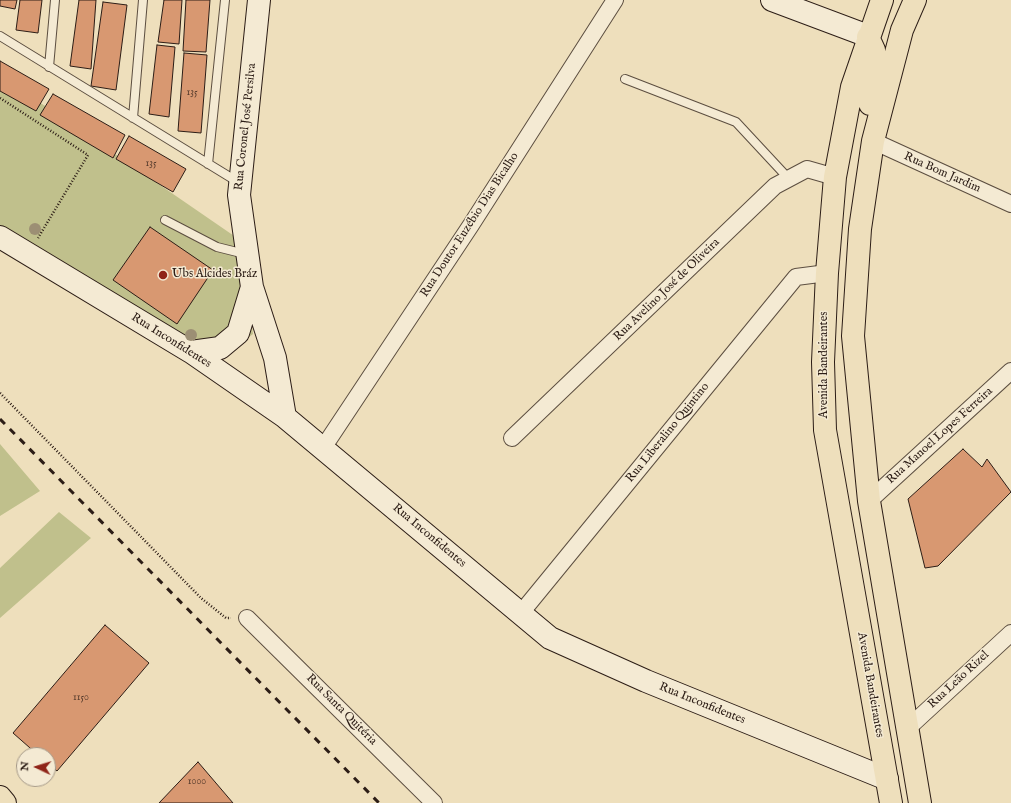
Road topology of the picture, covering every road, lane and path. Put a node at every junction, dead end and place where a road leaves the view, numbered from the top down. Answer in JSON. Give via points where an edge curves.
{"nodes":[{"id":1,"x":55,"y":0,"type":"edge"},
{"id":2,"x":143,"y":0,"type":"edge"},
{"id":3,"x":225,"y":0,"type":"edge"},
{"id":4,"x":259,"y":0,"type":"edge"},
{"id":5,"x":615,"y":0,"type":"edge"},
{"id":6,"x":772,"y":0,"type":"edge"},
{"id":7,"x":882,"y":0,"type":"edge"},
{"id":8,"x":915,"y":0,"type":"edge"},
{"id":9,"x":0,"y":36,"type":"edge"},
{"id":10,"x":868,"y":36,"type":"junction"},
{"id":11,"x":49,"y":67,"type":"junction"},
{"id":12,"x":625,"y":79,"type":"dead end"},
{"id":13,"x":0,"y":98,"type":"edge"},
{"id":14,"x":133,"y":118,"type":"junction"},
{"id":15,"x":873,"y":141,"type":"junction"},
{"id":16,"x":208,"y":164,"type":"junction"},
{"id":17,"x":835,"y":177,"type":"junction"},
{"id":18,"x":789,"y":179,"type":"junction"},
{"id":19,"x":240,"y":184,"type":"junction"},
{"id":20,"x":1011,"y":204,"type":"edge"},
{"id":21,"x":165,"y":220,"type":"dead end"},
{"id":22,"x":860,"y":229,"type":"junction"},
{"id":23,"x":0,"y":237,"type":"edge"},
{"id":24,"x":28,"y":254,"type":"junction"},
{"id":25,"x":246,"y":255,"type":"junction"},
{"id":26,"x":827,"y":273,"type":"junction"},
{"id":27,"x":252,"y":287,"type":"junction"},
{"id":28,"x":191,"y":352,"type":"junction"},
{"id":29,"x":1011,"y":371,"type":"edge"},
{"id":30,"x":0,"y":393,"type":"edge"},
{"id":31,"x":286,"y":417,"type":"junction"},
{"id":32,"x":512,"y":438,"type":"dead end"},
{"id":33,"x":324,"y":448,"type":"junction"},
{"id":34,"x":869,"y":501,"type":"junction"},
{"id":35,"x":521,"y":613,"type":"junction"},
{"id":36,"x":247,"y":618,"type":"joint"},
{"id":37,"x":1011,"y":633,"type":"edge"},
{"id":38,"x":908,"y":728,"type":"junction"},
{"id":39,"x":887,"y":779,"type":"junction"},
{"id":40,"x":0,"y":797,"type":"edge"},
{"id":41,"x":5,"y":803,"type":"edge"},
{"id":42,"x":434,"y":803,"type":"edge"},
{"id":43,"x":891,"y":803,"type":"edge"},
{"id":44,"x":920,"y":803,"type":"edge"}],
"edges":[{"from":1,"to":11,"type":"lane"},
{"from":2,"to":14,"type":"lane"},
{"from":3,"to":16,"type":"lane"},
{"from":4,"to":19,"type":"street","name":"Rua Coronel José Persilva"},
{"from":5,"to":33,"type":"street","name":"Rua Doutor Euzébio Dias Bicalho","via":[[472,225]]},
{"from":6,"to":10,"type":"street"},
{"from":7,"to":10,"type":"main road","name":"Avenida Bandeirantes"},
{"from":8,"to":15,"type":"main road","via":[[902,30]]},
{"from":9,"to":11,"type":"lane"},
{"from":10,"to":17,"type":"main road","name":"Avenida Bandeirantes","via":[[852,87]]},
{"from":10,"to":22,"type":"main road","via":[[874,50],[874,79],[854,184],[854,210]]},
{"from":11,"to":14,"type":"lane"},
{"from":12,"to":18,"type":"lane","via":[[736,122]]},
{"from":13,"to":24,"type":"path","via":[[88,155]]},
{"from":14,"to":16,"type":"lane"},
{"from":15,"to":20,"type":"street","name":"Rua Bom Jardim"},
{"from":15,"to":22,"type":"main road"},
{"from":16,"to":19,"type":"lane"},
{"from":17,"to":18,"type":"street","name":"Rua Avelino José de Oliveira","via":[[807,170]]},
{"from":17,"to":26,"type":"main road","name":"Avenida Bandeirantes"},
{"from":18,"to":32,"type":"street","name":"Rua Avelino José de Oliveira","via":[[775,186]]},
{"from":19,"to":25,"type":"street","name":"Rua Coronel José Persilva"},
{"from":21,"to":25,"type":"lane","via":[[217,247]]},
{"from":22,"to":34,"type":"main road","via":[[853,336]]},
{"from":23,"to":24,"type":"street","name":"Rua Inconfidentes"},
{"from":24,"to":28,"type":"street","name":"Rua Inconfidentes"},
{"from":25,"to":27,"type":"street","name":"Rua Coronel José Persilva"},
{"from":26,"to":35,"type":"street","name":"Rua Liberalino Quintino","via":[[796,278]]},
{"from":26,"to":39,"type":"main road","name":"Avenida Bandeirantes","via":[[822,362],[825,430]]},
{"from":27,"to":28,"type":"street","via":[[238,333],[220,348]]},
{"from":27,"to":31,"type":"street","name":"Rua Coronel José Persilva","via":[[275,358]]},
{"from":28,"to":31,"type":"street","name":"Rua Inconfidentes"},
{"from":29,"to":34,"type":"street","name":"Rua Manoel Lopes Ferreira"},
{"from":30,"to":36,"type":"path","via":[[201,598],[226,618]]},
{"from":31,"to":33,"type":"street","name":"Rua Inconfidentes"},
{"from":33,"to":35,"type":"street","name":"Rua Inconfidentes"},
{"from":34,"to":38,"type":"main road"},
{"from":35,"to":39,"type":"street","name":"Rua Inconfidentes","via":[[550,638],[646,681]]},
{"from":36,"to":42,"type":"street","name":"Rua Santa Quitéria"},
{"from":37,"to":38,"type":"street","name":"Rua Leão Rizel"},
{"from":38,"to":44,"type":"main road"},
{"from":39,"to":43,"type":"main road","name":"Avenida Bandeirantes"},
{"from":40,"to":41,"type":"main road"}]}
